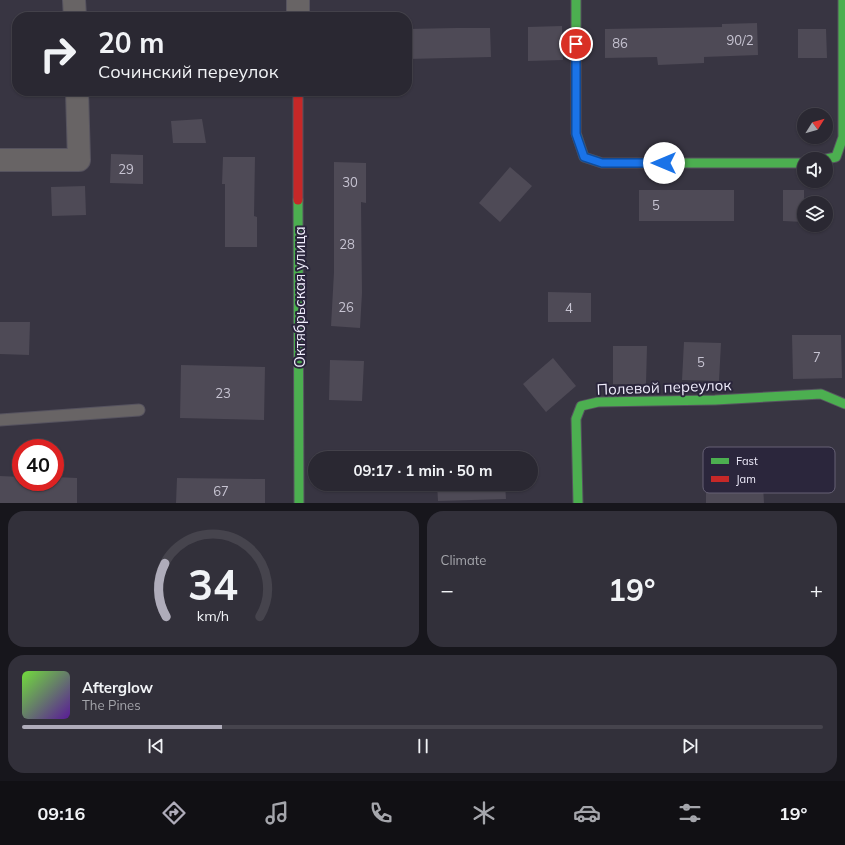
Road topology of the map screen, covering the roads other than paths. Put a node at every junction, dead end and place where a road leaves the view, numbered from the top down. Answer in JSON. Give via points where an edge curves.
{"nodes":[{"id":1,"x":74,"y":0,"type":"edge"},
{"id":2,"x":298,"y":0,"type":"edge"},
{"id":3,"x":576,"y":0,"type":"edge"},
{"id":4,"x":843,"y":0,"type":"edge"},
{"id":5,"x":75,"y":12,"type":"edge"},
{"id":6,"x":298,"y":12,"type":"edge"},
{"id":7,"x":77,"y":96,"type":"edge"},
{"id":8,"x":298,"y":96,"type":"edge"},
{"id":9,"x":833,"y":157,"type":"edge"},
{"id":10,"x":0,"y":160,"type":"edge"},
{"id":11,"x":797,"y":164,"type":"edge"},
{"id":12,"x":845,"y":404,"type":"edge"},
{"id":13,"x":139,"y":410,"type":"dead end"},
{"id":14,"x":0,"y":420,"type":"edge"},
{"id":15,"x":299,"y":503,"type":"edge"},
{"id":16,"x":578,"y":503,"type":"edge"}],
"edges":[{"from":1,"to":5,"type":"street"},
{"from":2,"to":6,"type":"street"},
{"from":3,"to":11,"type":"street","via":[[576,134],[584,157],[602,163]]},
{"from":4,"to":9,"type":"street","via":[[843,137],[836,156]]},
{"from":7,"to":10,"type":"street","via":[[79,160]]},
{"from":8,"to":15,"type":"street","name":"Октябрьская улица"},
{"from":12,"to":16,"type":"street","name":"Полевой переулок","via":[[821,394],[715,400],[598,402],[581,406],[576,419]]},
{"from":13,"to":14,"type":"lane"}]}
